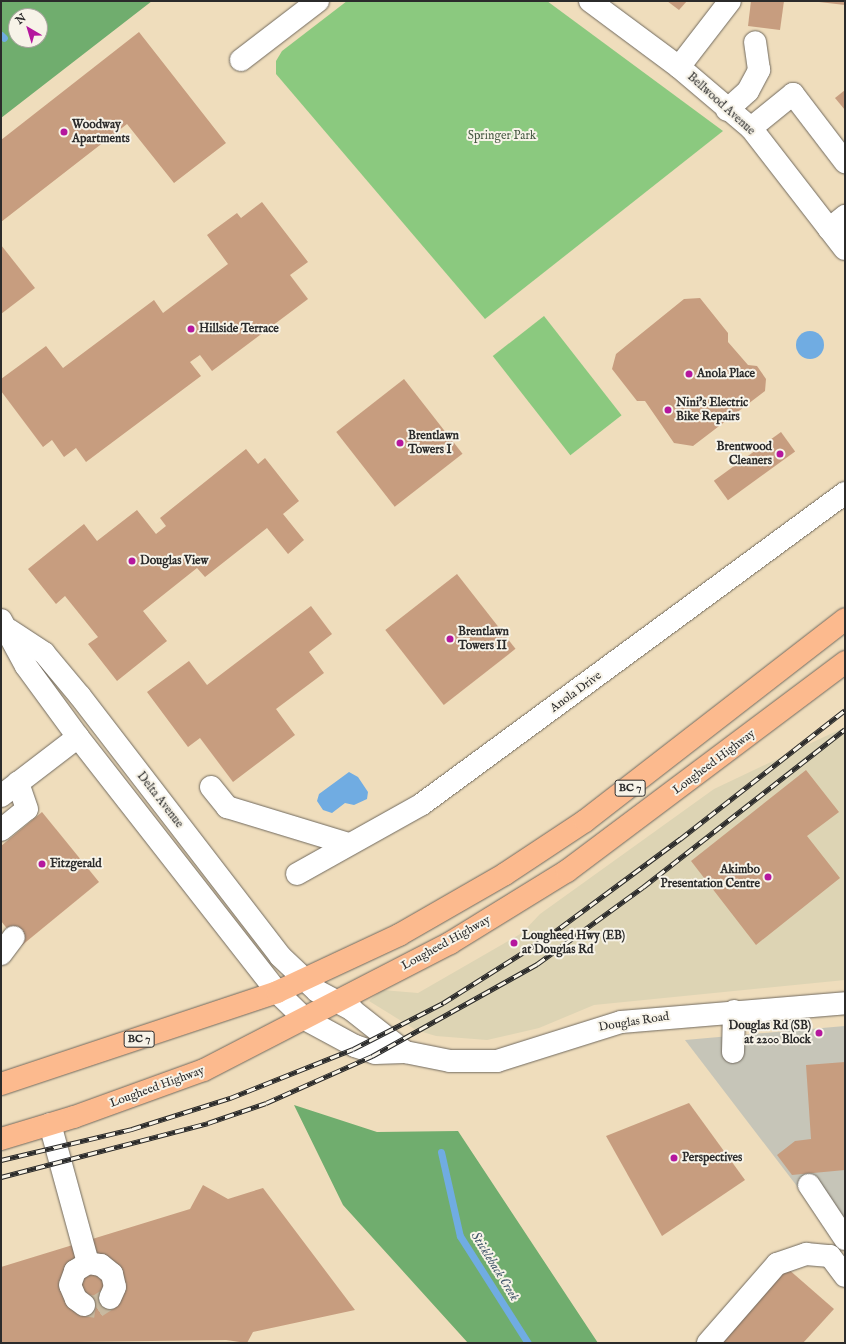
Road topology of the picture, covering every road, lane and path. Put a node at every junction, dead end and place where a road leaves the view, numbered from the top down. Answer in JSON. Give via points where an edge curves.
{"nodes":[{"id":1,"x":318,"y":1,"type":"edge"},
{"id":2,"x":590,"y":1,"type":"edge"},
{"id":3,"x":730,"y":1,"type":"edge"},
{"id":4,"x":755,"y":42,"type":"dead end"},
{"id":5,"x":241,"y":60,"type":"dead end"},
{"id":6,"x":680,"y":67,"type":"junction"},
{"id":7,"x":727,"y":110,"type":"junction"},
{"id":8,"x":751,"y":128,"type":"junction"},
{"id":9,"x":845,"y":162,"type":"edge"},
{"id":10,"x":837,"y":222,"type":"edge"},
{"id":11,"x":845,"y":249,"type":"edge"},
{"id":12,"x":845,"y":493,"type":"edge"},
{"id":13,"x":845,"y":619,"type":"edge"},
{"id":14,"x":5,"y":625,"type":"edge"},
{"id":15,"x":845,"y":662,"type":"edge"},
{"id":16,"x":78,"y":737,"type":"junction"},
{"id":17,"x":211,"y":787,"type":"dead end"},
{"id":18,"x":9,"y":789,"type":"edge"},
{"id":19,"x":1,"y":830,"type":"edge"},
{"id":20,"x":349,"y":844,"type":"junction"},
{"id":21,"x":297,"y":874,"type":"dead end"},
{"id":22,"x":14,"y":937,"type":"dead end"},
{"id":23,"x":1,"y":954,"type":"edge"},
{"id":24,"x":303,"y":980,"type":"junction"},
{"id":25,"x":277,"y":992,"type":"junction"},
{"id":26,"x":336,"y":1002,"type":"junction"},
{"id":27,"x":845,"y":1003,"type":"edge"},
{"id":28,"x":734,"y":1011,"type":"junction"},
{"id":29,"x":305,"y":1019,"type":"junction"},
{"id":30,"x":405,"y":1052,"type":"junction"},
{"id":31,"x":733,"y":1052,"type":"dead end"},
{"id":32,"x":1,"y":1084,"type":"edge"},
{"id":33,"x":50,"y":1124,"type":"junction"},
{"id":34,"x":1,"y":1139,"type":"edge"},
{"id":35,"x":809,"y":1185,"type":"dead end"},
{"id":36,"x":845,"y":1239,"type":"edge"},
{"id":37,"x":88,"y":1263,"type":"junction"},
{"id":38,"x":845,"y":1276,"type":"edge"},
{"id":39,"x":110,"y":1298,"type":"dead end"},
{"id":40,"x":84,"y":1305,"type":"dead end"},
{"id":41,"x":708,"y":1343,"type":"edge"}],
"edges":[{"from":1,"to":5,"type":"street"},
{"from":2,"to":6,"type":"street","name":"Bellwood Avenue"},
{"from":3,"to":6,"type":"street"},
{"from":4,"to":7,"type":"street","via":[[759,70],[748,91]]},
{"from":6,"to":7,"type":"street","name":"Bellwood Avenue"},
{"from":7,"to":8,"type":"street","name":"Bellwood Avenue"},
{"from":8,"to":9,"type":"street","via":[[793,94]]},
{"from":8,"to":10,"type":"street","name":"Bellwood Avenue"},
{"from":10,"to":11,"type":"street","name":"Bellwood Avenue"},
{"from":12,"to":20,"type":"street","name":"Anola Drive","via":[[422,804]]},
{"from":13,"to":24,"type":"main road","number":"BC 7","via":[[585,821],[441,912],[356,958]]},
{"from":14,"to":16,"type":"street","name":"Delta Avenue","via":[[26,666]]},
{"from":14,"to":24,"type":"street","name":"Delta Avenue","via":[[44,654],[80,696],[280,956]]},
{"from":15,"to":26,"type":"main road","name":"Lougheed Highway","number":"BC 7","via":[[567,871],[450,943]]},
{"from":16,"to":18,"type":"street"},
{"from":16,"to":25,"type":"street","name":"Delta Avenue"},
{"from":17,"to":20,"type":"street","via":[[227,807]]},
{"from":18,"to":19,"type":"street","via":[[27,809]]},
{"from":20,"to":21,"type":"street","name":"Anola Drive"},
{"from":22,"to":23,"type":"street"},
{"from":24,"to":25,"type":"main road","number":"BC 7"},
{"from":24,"to":26,"type":"street","name":"Douglas Road"},
{"from":25,"to":29,"type":"street","name":"Douglas Road"},
{"from":25,"to":32,"type":"main road","number":"BC 7"},
{"from":26,"to":29,"type":"main road","name":"Lougheed Highway","number":"BC 7"},
{"from":26,"to":30,"type":"street","name":"Douglas Road"},
{"from":27,"to":28,"type":"street","name":"Douglas Road"},
{"from":28,"to":30,"type":"street","name":"Douglas Road","via":[[621,1022],[497,1060],[450,1061]]},
{"from":28,"to":31,"type":"street"},
{"from":29,"to":30,"type":"street","name":"Douglas Road","via":[[375,1053]]},
{"from":29,"to":33,"type":"main road","name":"Lougheed Highway","number":"BC 7","via":[[199,1072]]},
{"from":33,"to":34,"type":"main road","name":"Lougheed Highway","number":"BC 7"},
{"from":33,"to":37,"type":"street"},
{"from":35,"to":36,"type":"street"},
{"from":37,"to":39,"type":"street","via":[[101,1264],[112,1274],[115,1287]]},
{"from":37,"to":40,"type":"street","via":[[75,1271],[70,1285],[76,1299]]},
{"from":38,"to":41,"type":"street","via":[[830,1256],[806,1254],[776,1264]]}]}
